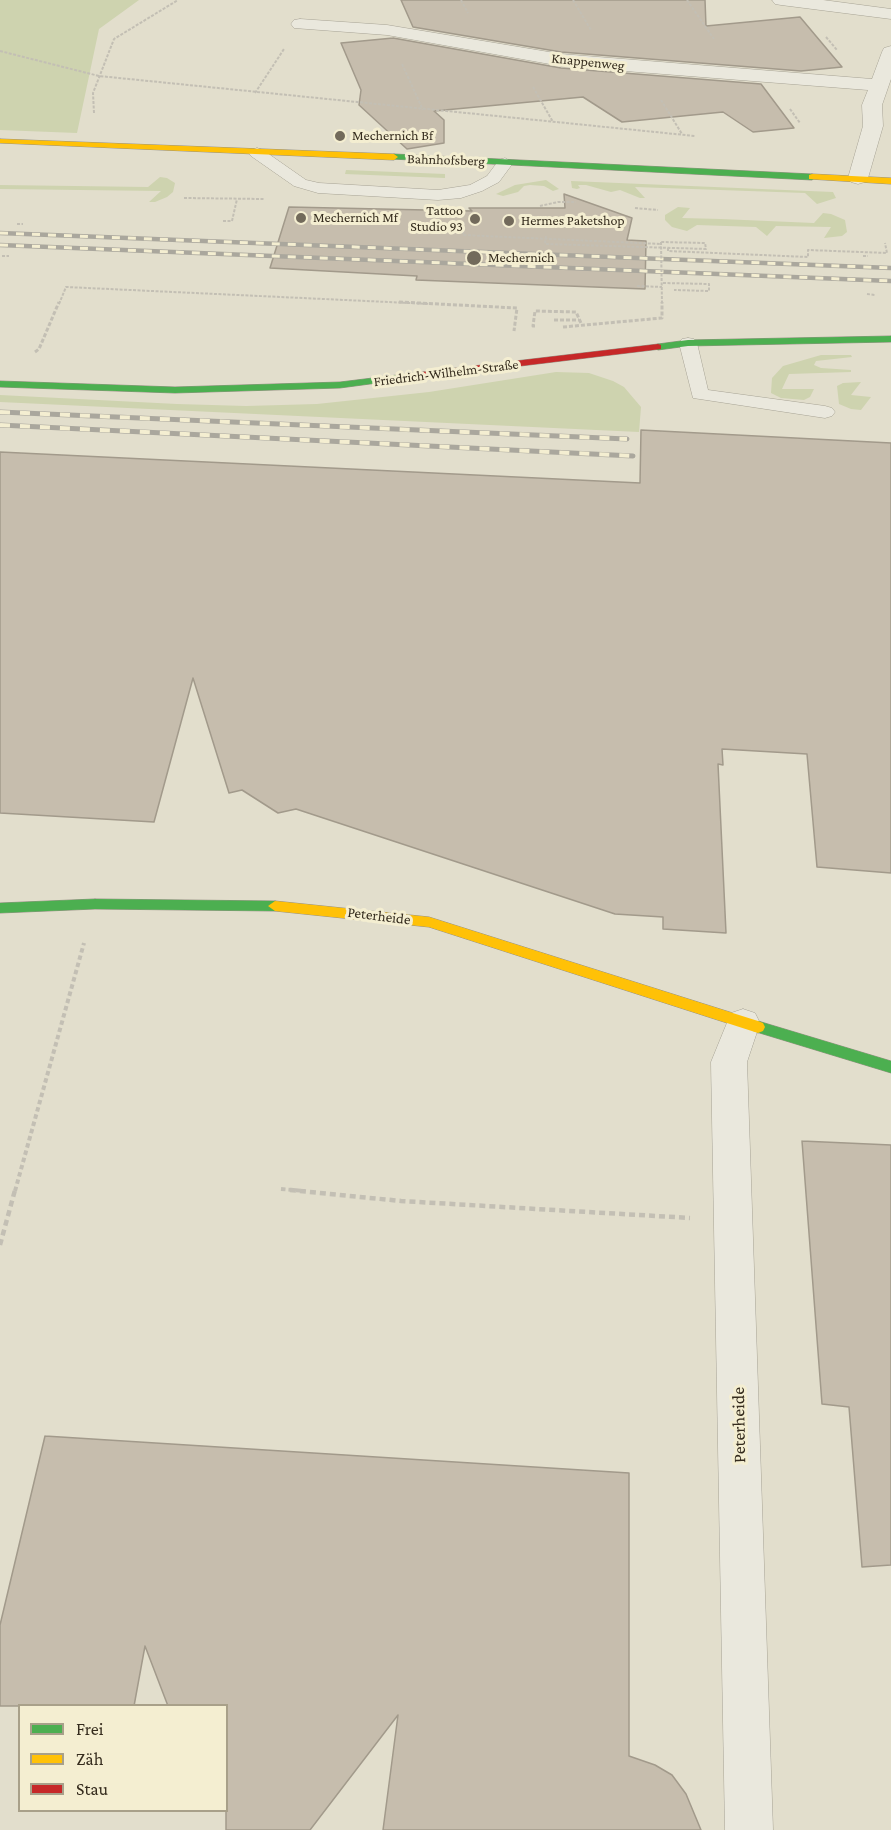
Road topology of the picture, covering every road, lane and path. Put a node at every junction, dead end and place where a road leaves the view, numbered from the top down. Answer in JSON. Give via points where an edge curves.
{"nodes":[{"id":1,"x":178,"y":0,"type":"edge"},
{"id":2,"x":687,"y":0,"type":"edge"},
{"id":3,"x":781,"y":0,"type":"edge"},
{"id":4,"x":891,"y":14,"type":"edge"},
{"id":5,"x":300,"y":24,"type":"dead end"},
{"id":6,"x":387,"y":30,"type":"junction"},
{"id":7,"x":0,"y":51,"type":"edge"},
{"id":8,"x":891,"y":52,"type":"edge"},
{"id":9,"x":738,"y":74,"type":"junction"},
{"id":10,"x":99,"y":76,"type":"junction"},
{"id":11,"x":878,"y":85,"type":"junction"},
{"id":12,"x":423,"y":110,"type":"junction"},
{"id":13,"x":94,"y":120,"type":"dead end"},
{"id":14,"x":705,"y":137,"type":"dead end"},
{"id":15,"x":0,"y":141,"type":"edge"},
{"id":16,"x":257,"y":153,"type":"junction"},
{"id":17,"x":505,"y":163,"type":"junction"},
{"id":18,"x":858,"y":178,"type":"junction"},
{"id":19,"x":891,"y":181,"type":"edge"},
{"id":20,"x":184,"y":198,"type":"dead end"},
{"id":21,"x":576,"y":202,"type":"dead end"},
{"id":22,"x":540,"y":206,"type":"dead end"},
{"id":23,"x":635,"y":208,"type":"dead end"},
{"id":24,"x":658,"y":210,"type":"dead end"},
{"id":25,"x":223,"y":221,"type":"dead end"},
{"id":26,"x":17,"y":224,"type":"dead end"},
{"id":27,"x":23,"y":224,"type":"dead end"},
{"id":28,"x":464,"y":226,"type":"dead end"},
{"id":29,"x":885,"y":243,"type":"dead end"},
{"id":30,"x":661,"y":244,"type":"junction"},
{"id":31,"x":624,"y":245,"type":"junction"},
{"id":32,"x":670,"y":248,"type":"junction"},
{"id":33,"x":2,"y":256,"type":"dead end"},
{"id":34,"x":9,"y":256,"type":"dead end"},
{"id":35,"x":862,"y":256,"type":"dead end"},
{"id":36,"x":868,"y":256,"type":"dead end"},
{"id":37,"x":662,"y":285,"type":"junction"},
{"id":38,"x":637,"y":286,"type":"dead end"},
{"id":39,"x":674,"y":290,"type":"dead end"},
{"id":40,"x":867,"y":294,"type":"dead end"},
{"id":41,"x":875,"y":295,"type":"dead end"},
{"id":42,"x":554,"y":320,"type":"dead end"},
{"id":43,"x":560,"y":320,"type":"junction"},
{"id":44,"x":574,"y":325,"type":"junction"},
{"id":45,"x":543,"y":327,"type":"dead end"},
{"id":46,"x":553,"y":327,"type":"dead end"},
{"id":47,"x":513,"y":336,"type":"dead end"},
{"id":48,"x":891,"y":339,"type":"edge"},
{"id":49,"x":688,"y":343,"type":"junction"},
{"id":50,"x":32,"y":354,"type":"dead end"},
{"id":51,"x":0,"y":384,"type":"edge"},
{"id":52,"x":825,"y":412,"type":"dead end"},
{"id":53,"x":95,"y":904,"type":"junction"},
{"id":54,"x":0,"y":908,"type":"edge"},
{"id":55,"x":743,"y":1023,"type":"junction"},
{"id":56,"x":891,"y":1067,"type":"edge"},
{"id":57,"x":281,"y":1189,"type":"dead end"},
{"id":58,"x":733,"y":1220,"type":"junction"},
{"id":59,"x":0,"y":1245,"type":"edge"},
{"id":60,"x":749,"y":1830,"type":"edge"}],
"edges":[{"from":1,"to":10,"type":"path","via":[[114,39]]},
{"from":2,"to":9,"type":"path"},
{"from":3,"to":4,"type":"street"},
{"from":5,"to":6,"type":"street","name":"Knappenweg"},
{"from":6,"to":9,"type":"street","name":"Knappenweg","via":[[561,60]]},
{"from":6,"to":12,"type":"path"},
{"from":7,"to":10,"type":"path"},
{"from":8,"to":11,"type":"street"},
{"from":9,"to":11,"type":"street","name":"Knappenweg"},
{"from":10,"to":12,"type":"path"},
{"from":10,"to":13,"type":"path","via":[[93,93]]},
{"from":11,"to":18,"type":"street","via":[[872,105],[873,126]]},
{"from":12,"to":14,"type":"path"},
{"from":15,"to":16,"type":"street","name":"Bahnhofsberg"},
{"from":16,"to":17,"type":"street","name":"Bahnhofsberg"},
{"from":16,"to":17,"type":"lane","via":[[300,183],[318,188],[438,195],[461,193],[493,179]]},
{"from":17,"to":18,"type":"street","name":"Bahnhofsberg"},
{"from":18,"to":19,"type":"street","name":"Bahnhofsberg"},
{"from":20,"to":25,"type":"path","via":[[237,199],[232,221]]},
{"from":21,"to":22,"type":"path"},
{"from":23,"to":24,"type":"path"},
{"from":26,"to":27,"type":"path"},
{"from":28,"to":31,"type":"path","via":[[463,235],[546,238],[545,244]]},
{"from":29,"to":32,"type":"path","via":[[887,253],[808,250],[808,257],[668,251]]},
{"from":30,"to":31,"type":"path"},
{"from":30,"to":32,"type":"path","via":[[705,243],[706,249]]},
{"from":30,"to":37,"type":"path","bridge":true},
{"from":31,"to":32,"type":"path"},
{"from":33,"to":34,"type":"path"},
{"from":35,"to":36,"type":"path"},
{"from":37,"to":38,"type":"path"},
{"from":37,"to":39,"type":"path","via":[[709,285],[709,291]]},
{"from":37,"to":44,"type":"path","bridge":true,"via":[[662,318]]},
{"from":40,"to":41,"type":"path"},
{"from":42,"to":43,"type":"path"},
{"from":43,"to":44,"type":"path","via":[[572,320]]},
{"from":43,"to":45,"type":"path","via":[[580,320],[576,312],[535,311],[533,326]]},
{"from":44,"to":46,"type":"path","bridge":true},
{"from":47,"to":50,"type":"path","via":[[518,308],[66,287],[39,349]]},
{"from":48,"to":49,"type":"street","name":"Friedrich-Wilhelm-Straße"},
{"from":49,"to":51,"type":"street","name":"Friedrich-Wilhelm-Straße","via":[[340,386],[175,390]]},
{"from":49,"to":52,"type":"lane","via":[[700,394]]},
{"from":53,"to":54,"type":"street","name":"Peterheide"},
{"from":53,"to":55,"type":"street","name":"Peterheide","via":[[290,906],[429,922]]},
{"from":53,"to":59,"type":"path"},
{"from":55,"to":56,"type":"street","name":"Peterheide"},
{"from":55,"to":58,"type":"street","name":"Peterheide","via":[[729,1062]]},
{"from":57,"to":58,"type":"path","via":[[401,1201]]},
{"from":58,"to":60,"type":"street","name":"Peterheide"}]}
